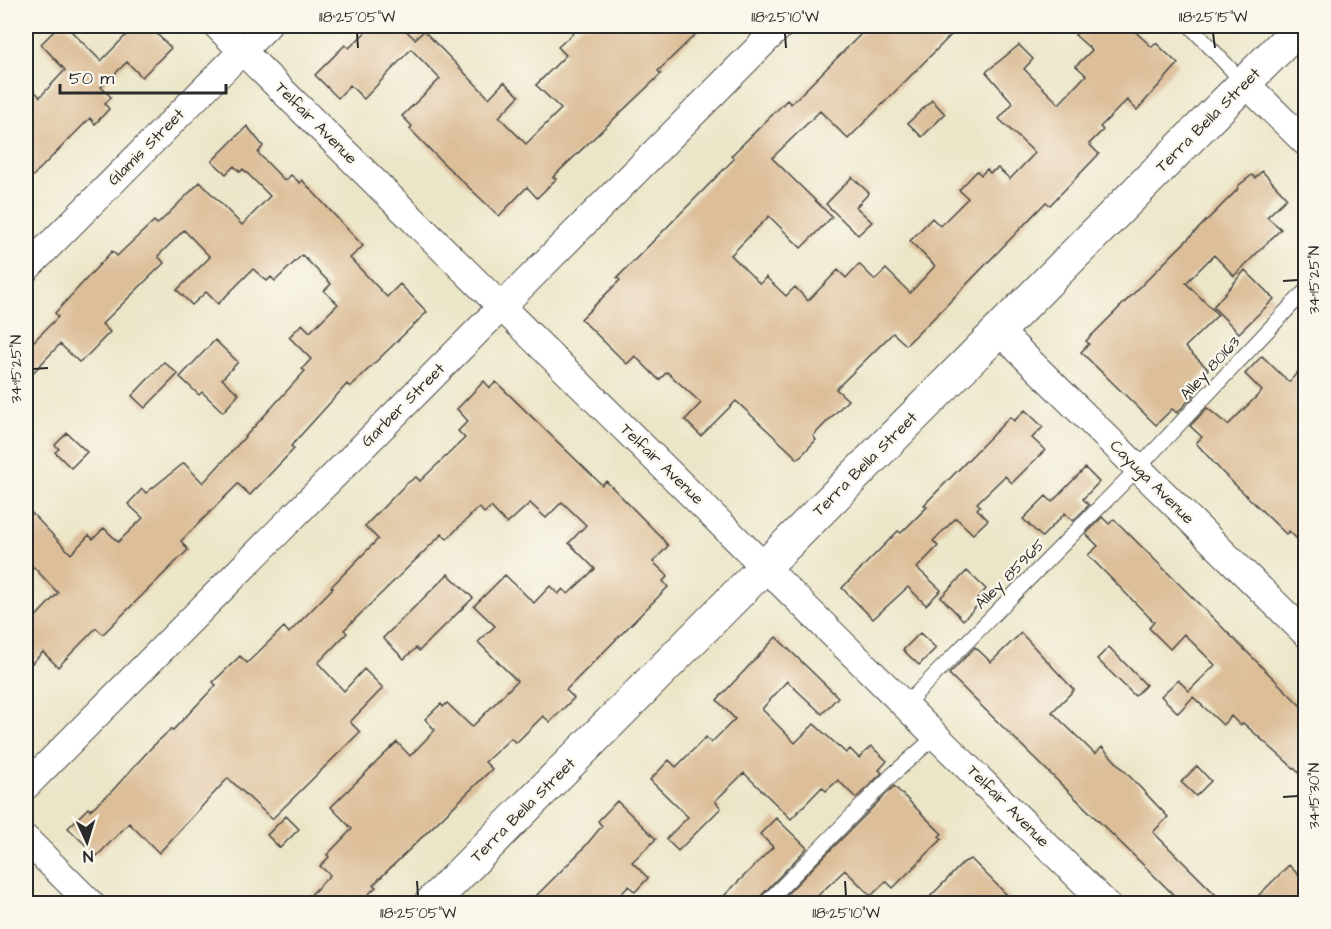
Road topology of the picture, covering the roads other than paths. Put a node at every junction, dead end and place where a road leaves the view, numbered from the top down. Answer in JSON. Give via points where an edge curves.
{"nodes":[{"id":1,"x":217,"y":26,"type":"edge"},
{"id":2,"x":267,"y":26,"type":"edge"},
{"id":3,"x":780,"y":26,"type":"edge"},
{"id":4,"x":1190,"y":26,"type":"edge"},
{"id":5,"x":1300,"y":26,"type":"edge"},
{"id":6,"x":242,"y":50,"type":"junction"},
{"id":7,"x":1245,"y":83,"type":"junction"},
{"id":8,"x":1305,"y":143,"type":"edge"},
{"id":9,"x":26,"y":269,"type":"edge"},
{"id":10,"x":1305,"y":290,"type":"edge"},
{"id":11,"x":501,"y":306,"type":"junction"},
{"id":12,"x":998,"y":330,"type":"junction"},
{"id":13,"x":1138,"y":468,"type":"junction"},
{"id":14,"x":766,"y":565,"type":"junction"},
{"id":15,"x":1305,"y":634,"type":"edge"},
{"id":16,"x":906,"y":704,"type":"junction"},
{"id":17,"x":937,"y":735,"type":"junction"},
{"id":18,"x":26,"y":786,"type":"edge"},
{"id":19,"x":26,"y":838,"type":"edge"},
{"id":20,"x":91,"y":903,"type":"edge"},
{"id":21,"x":430,"y":903,"type":"edge"},
{"id":22,"x":765,"y":903,"type":"edge"},
{"id":23,"x":1106,"y":903,"type":"edge"}],
"edges":[{"from":1,"to":6,"type":"street","name":"Telfair Avenue"},
{"from":2,"to":6,"type":"street","name":"Glamis Street"},
{"from":3,"to":11,"type":"street","name":"Garber Street"},
{"from":4,"to":7,"type":"lane"},
{"from":5,"to":7,"type":"main road","name":"Terra Bella Street"},
{"from":6,"to":9,"type":"street","name":"Glamis Street"},
{"from":6,"to":11,"type":"street","name":"Telfair Avenue"},
{"from":7,"to":8,"type":"street"},
{"from":7,"to":12,"type":"main road","name":"Terra Bella Street"},
{"from":10,"to":13,"type":"lane","name":"Alley 80163"},
{"from":11,"to":14,"type":"street","name":"Telfair Avenue"},
{"from":11,"to":18,"type":"street","name":"Garber Street"},
{"from":12,"to":13,"type":"street","name":"Cayuga Avenue"},
{"from":12,"to":14,"type":"main road","name":"Terra Bella Street"},
{"from":13,"to":15,"type":"street","name":"Cayuga Avenue"},
{"from":13,"to":16,"type":"lane","name":"Alley 85965"},
{"from":14,"to":16,"type":"street","name":"Telfair Avenue"},
{"from":14,"to":21,"type":"main road","name":"Terra Bella Street"},
{"from":16,"to":17,"type":"street","name":"Telfair Avenue"},
{"from":17,"to":22,"type":"lane"},
{"from":17,"to":23,"type":"street","name":"Telfair Avenue"},
{"from":19,"to":20,"type":"street"}]}
